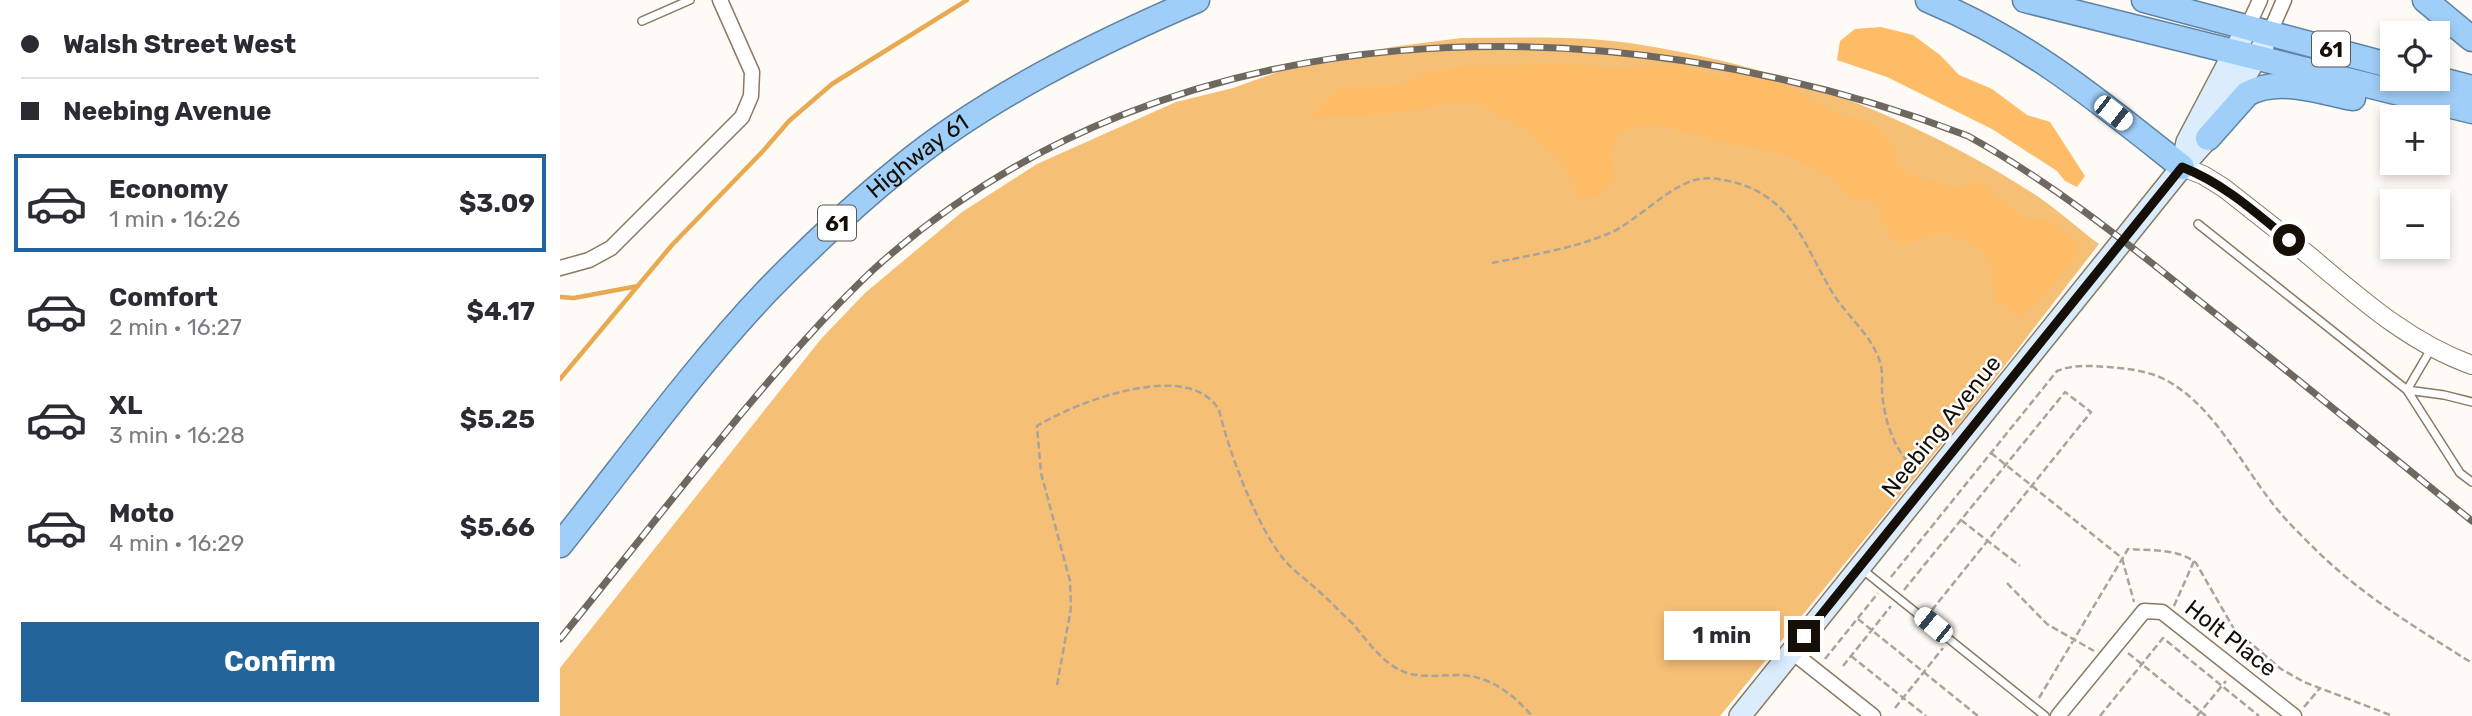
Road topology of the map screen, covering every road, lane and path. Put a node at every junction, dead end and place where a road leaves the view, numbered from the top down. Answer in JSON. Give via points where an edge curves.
{"nodes":[{"id":1,"x":691,"y":0,"type":"edge"},
{"id":2,"x":720,"y":0,"type":"edge"},
{"id":3,"x":1197,"y":0,"type":"edge"},
{"id":4,"x":1928,"y":0,"type":"edge"},
{"id":5,"x":2025,"y":0,"type":"edge"},
{"id":6,"x":2144,"y":0,"type":"edge"},
{"id":7,"x":2260,"y":0,"type":"edge"},
{"id":8,"x":2284,"y":0,"type":"edge"},
{"id":9,"x":2425,"y":0,"type":"edge"},
{"id":10,"x":642,"y":21,"type":"dead end"},
{"id":11,"x":2259,"y":29,"type":"junction"},
{"id":12,"x":2472,"y":39,"type":"edge"},
{"id":13,"x":2233,"y":52,"type":"junction"},
{"id":14,"x":2257,"y":59,"type":"junction"},
{"id":15,"x":2380,"y":63,"type":"edge"},
{"id":16,"x":2450,"y":82,"type":"edge"},
{"id":17,"x":2472,"y":88,"type":"edge"},
{"id":18,"x":2472,"y":112,"type":"edge"},
{"id":19,"x":2208,"y":138,"type":"junction"},
{"id":20,"x":2182,"y":167,"type":"junction"},
{"id":21,"x":2199,"y":224,"type":"dead end"},
{"id":22,"x":1492,"y":263,"type":"dead end"},
{"id":23,"x":560,"y":268,"type":"edge"},
{"id":24,"x":2432,"y":348,"type":"junction"},
{"id":25,"x":2472,"y":365,"type":"edge"},
{"id":26,"x":2407,"y":390,"type":"junction"},
{"id":27,"x":2472,"y":402,"type":"edge"},
{"id":28,"x":2081,"y":416,"type":"dead end"},
{"id":29,"x":2085,"y":419,"type":"junction"},
{"id":30,"x":1991,"y":453,"type":"junction"},
{"id":31,"x":2006,"y":465,"type":"junction"},
{"id":32,"x":1930,"y":482,"type":"junction"},
{"id":33,"x":2472,"y":482,"type":"edge"},
{"id":34,"x":2032,"y":486,"type":"junction"},
{"id":35,"x":2007,"y":509,"type":"dead end"},
{"id":36,"x":2011,"y":512,"type":"junction"},
{"id":37,"x":1961,"y":520,"type":"junction"},
{"id":38,"x":1988,"y":541,"type":"junction"},
{"id":39,"x":2128,"y":542,"type":"dead end"},
{"id":40,"x":2155,"y":544,"type":"dead end"},
{"id":41,"x":560,"y":545,"type":"edge"},
{"id":42,"x":2181,"y":547,"type":"dead end"},
{"id":43,"x":2128,"y":549,"type":"dead end"},
{"id":44,"x":2154,"y":551,"type":"dead end"},
{"id":45,"x":2181,"y":554,"type":"dead end"},
{"id":46,"x":2194,"y":561,"type":"dead end"},
{"id":47,"x":1963,"y":564,"type":"dead end"},
{"id":48,"x":2020,"y":566,"type":"dead end"},
{"id":49,"x":1860,"y":567,"type":"junction"},
{"id":50,"x":1967,"y":568,"type":"junction"},
{"id":51,"x":2007,"y":583,"type":"dead end"},
{"id":52,"x":1947,"y":584,"type":"dead end"},
{"id":53,"x":1884,"y":586,"type":"junction"},
{"id":54,"x":1951,"y":587,"type":"junction"},
{"id":55,"x":1898,"y":597,"type":"junction"},
{"id":56,"x":1930,"y":613,"type":"dead end"},
{"id":57,"x":2138,"y":618,"type":"junction"},
{"id":58,"x":2169,"y":618,"type":"junction"},
{"id":59,"x":1858,"y":619,"type":"junction"},
{"id":60,"x":1872,"y":630,"type":"junction"},
{"id":61,"x":1950,"y":639,"type":"junction"},
{"id":62,"x":2117,"y":644,"type":"junction"},
{"id":63,"x":1791,"y":651,"type":"junction"},
{"id":64,"x":2057,"y":654,"type":"dead end"},
{"id":65,"x":1852,"y":656,"type":"junction"},
{"id":66,"x":2063,"y":658,"type":"dead end"},
{"id":67,"x":2106,"y":658,"type":"junction"},
{"id":68,"x":2472,"y":663,"type":"edge"},
{"id":69,"x":1870,"y":664,"type":"dead end"},
{"id":70,"x":2142,"y":664,"type":"junction"},
{"id":71,"x":1843,"y":666,"type":"dead end"},
{"id":72,"x":1866,"y":668,"type":"junction"},
{"id":73,"x":2235,"y":669,"type":"junction"},
{"id":74,"x":1816,"y":670,"type":"junction"},
{"id":75,"x":1924,"y":672,"type":"junction"},
{"id":76,"x":2045,"y":677,"type":"dead end"},
{"id":77,"x":1890,"y":680,"type":"dead end"},
{"id":78,"x":2050,"y":680,"type":"dead end"},
{"id":79,"x":1886,"y":684,"type":"junction"},
{"id":80,"x":1057,"y":685,"type":"dead end"},
{"id":81,"x":2221,"y":686,"type":"junction"},
{"id":82,"x":2319,"y":688,"type":"dead end"},
{"id":83,"x":1903,"y":698,"type":"junction"},
{"id":84,"x":1924,"y":706,"type":"dead end"},
{"id":85,"x":1895,"y":708,"type":"dead end"},
{"id":86,"x":1919,"y":711,"type":"junction"},
{"id":87,"x":2299,"y":711,"type":"edge"},
{"id":88,"x":2201,"y":712,"type":"junction"},
{"id":89,"x":1532,"y":716,"type":"edge"},
{"id":90,"x":1740,"y":716,"type":"edge"},
{"id":91,"x":1873,"y":716,"type":"edge"},
{"id":92,"x":1926,"y":716,"type":"edge"},
{"id":93,"x":1978,"y":716,"type":"edge"},
{"id":94,"x":2045,"y":716,"type":"edge"},
{"id":95,"x":2058,"y":716,"type":"edge"},
{"id":96,"x":2100,"y":716,"type":"edge"},
{"id":97,"x":2197,"y":716,"type":"edge"},
{"id":98,"x":2206,"y":716,"type":"edge"},
{"id":99,"x":2259,"y":716,"type":"edge"}],
"edges":[{"from":1,"to":10,"type":"lane"},
{"from":2,"to":23,"type":"street","via":[[752,72],[751,96],[742,117],[611,248]]},
{"from":3,"to":41,"type":"highway","name":"Highway 61","number":"61","via":[[1062,63],[970,118],[891,175],[766,292]]},
{"from":4,"to":20,"type":"highway","via":[[2018,44],[2072,80]]},
{"from":5,"to":13,"type":"highway","number":"61"},
{"from":6,"to":11,"type":"highway","number":"61"},
{"from":7,"to":11,"type":"street"},
{"from":8,"to":11,"type":"street"},
{"from":9,"to":12,"type":"highway"},
{"from":11,"to":13,"type":"main road","name":"Neebing Avenue"},
{"from":11,"to":14,"type":"main road","name":"Neebing Avenue"},
{"from":11,"to":15,"type":"highway","number":"61"},
{"from":13,"to":14,"type":"highway","number":"61"},
{"from":13,"to":20,"type":"main road","name":"Neebing Avenue","via":[[2187,142]]},
{"from":14,"to":18,"type":"highway","number":"61"},
{"from":14,"to":19,"type":"main road","name":"Neebing Avenue"},
{"from":16,"to":17,"type":"highway"},
{"from":18,"to":19,"type":"highway","via":[[2274,86],[2247,94]]},
{"from":19,"to":20,"type":"main road","name":"Neebing Avenue"},
{"from":20,"to":24,"type":"street","via":[[2224,188],[2384,318]]},
{"from":20,"to":32,"type":"main road","name":"Neebing Avenue"},
{"from":21,"to":26,"type":"lane"},
{"from":22,"to":32,"type":"path","via":[[1558,250],[1609,233],[1698,179],[1724,179],[1752,188],[1782,208],[1835,296],[1873,345],[1881,362],[1890,431],[1904,460]]},
{"from":24,"to":25,"type":"street"},
{"from":24,"to":26,"type":"lane"},
{"from":26,"to":27,"type":"lane"},
{"from":26,"to":33,"type":"lane","via":[[2460,472]]},
{"from":28,"to":29,"type":"path"},
{"from":29,"to":31,"type":"path","via":[[2091,412],[2065,392]]},
{"from":29,"to":34,"type":"path"},
{"from":30,"to":31,"type":"path"},
{"from":30,"to":53,"type":"path"},
{"from":30,"to":68,"type":"path","via":[[2057,371],[2074,364],[2153,374],[2172,383],[2214,423],[2274,506],[2318,552],[2389,611]]},
{"from":31,"to":34,"type":"path"},
{"from":31,"to":37,"type":"path"},
{"from":32,"to":49,"type":"main road","name":"Neebing Avenue"},
{"from":34,"to":36,"type":"path"},
{"from":34,"to":57,"type":"path","via":[[2122,558]]},
{"from":35,"to":36,"type":"path"},
{"from":36,"to":38,"type":"path"},
{"from":37,"to":38,"type":"path"},
{"from":37,"to":55,"type":"path"},
{"from":38,"to":48,"type":"path"},
{"from":38,"to":50,"type":"path"},
{"from":39,"to":43,"type":"path"},
{"from":40,"to":44,"type":"path"},
{"from":42,"to":45,"type":"path"},
{"from":46,"to":58,"type":"path"},
{"from":47,"to":50,"type":"path"},
{"from":49,"to":53,"type":"lane"},
{"from":49,"to":63,"type":"main road","name":"Neebing Avenue"},
{"from":50,"to":54,"type":"path"},
{"from":51,"to":67,"type":"path","via":[[2047,624]]},
{"from":52,"to":54,"type":"path"},
{"from":53,"to":55,"type":"lane"},
{"from":53,"to":59,"type":"path"},
{"from":54,"to":56,"type":"path"},
{"from":55,"to":60,"type":"path"},
{"from":55,"to":61,"type":"lane"},
{"from":57,"to":58,"type":"street","name":"Holt Place","via":[[2144,611],[2162,612]]},
{"from":57,"to":62,"type":"street"},
{"from":58,"to":73,"type":"street","name":"Holt Place"},
{"from":59,"to":60,"type":"path"},
{"from":59,"to":74,"type":"path"},
{"from":60,"to":65,"type":"path"},
{"from":60,"to":75,"type":"path"},
{"from":61,"to":75,"type":"path"},
{"from":61,"to":94,"type":"lane"},
{"from":62,"to":67,"type":"street"},
{"from":62,"to":70,"type":"path"},
{"from":63,"to":74,"type":"street"},
{"from":63,"to":90,"type":"main road","name":"Neebing Avenue"},
{"from":64,"to":66,"type":"path"},
{"from":65,"to":71,"type":"path"},
{"from":65,"to":72,"type":"path"},
{"from":67,"to":95,"type":"street"},
{"from":69,"to":72,"type":"path"},
{"from":70,"to":81,"type":"path","via":[[2163,638]]},
{"from":70,"to":88,"type":"path"},
{"from":70,"to":96,"type":"path"},
{"from":72,"to":79,"type":"path"},
{"from":73,"to":81,"type":"path"},
{"from":73,"to":87,"type":"street","name":"Holt Place"},
{"from":74,"to":91,"type":"street"},
{"from":75,"to":83,"type":"path"},
{"from":75,"to":93,"type":"path"},
{"from":76,"to":78,"type":"path"},
{"from":77,"to":79,"type":"path"},
{"from":79,"to":83,"type":"path"},
{"from":80,"to":89,"type":"path","via":[[1071,608],[1070,581],[1041,473],[1037,426],[1082,402],[1169,386],[1197,390],[1213,400],[1239,472],[1276,547],[1385,660],[1408,673],[1460,675],[1490,682],[1511,694]]},
{"from":81,"to":88,"type":"path"},
{"from":81,"to":99,"type":"path"},
{"from":82,"to":87,"type":"path"},
{"from":83,"to":85,"type":"path"},
{"from":83,"to":86,"type":"path"},
{"from":84,"to":86,"type":"path"},
{"from":86,"to":92,"type":"path"},
{"from":88,"to":97,"type":"path"},
{"from":88,"to":98,"type":"path"}]}
